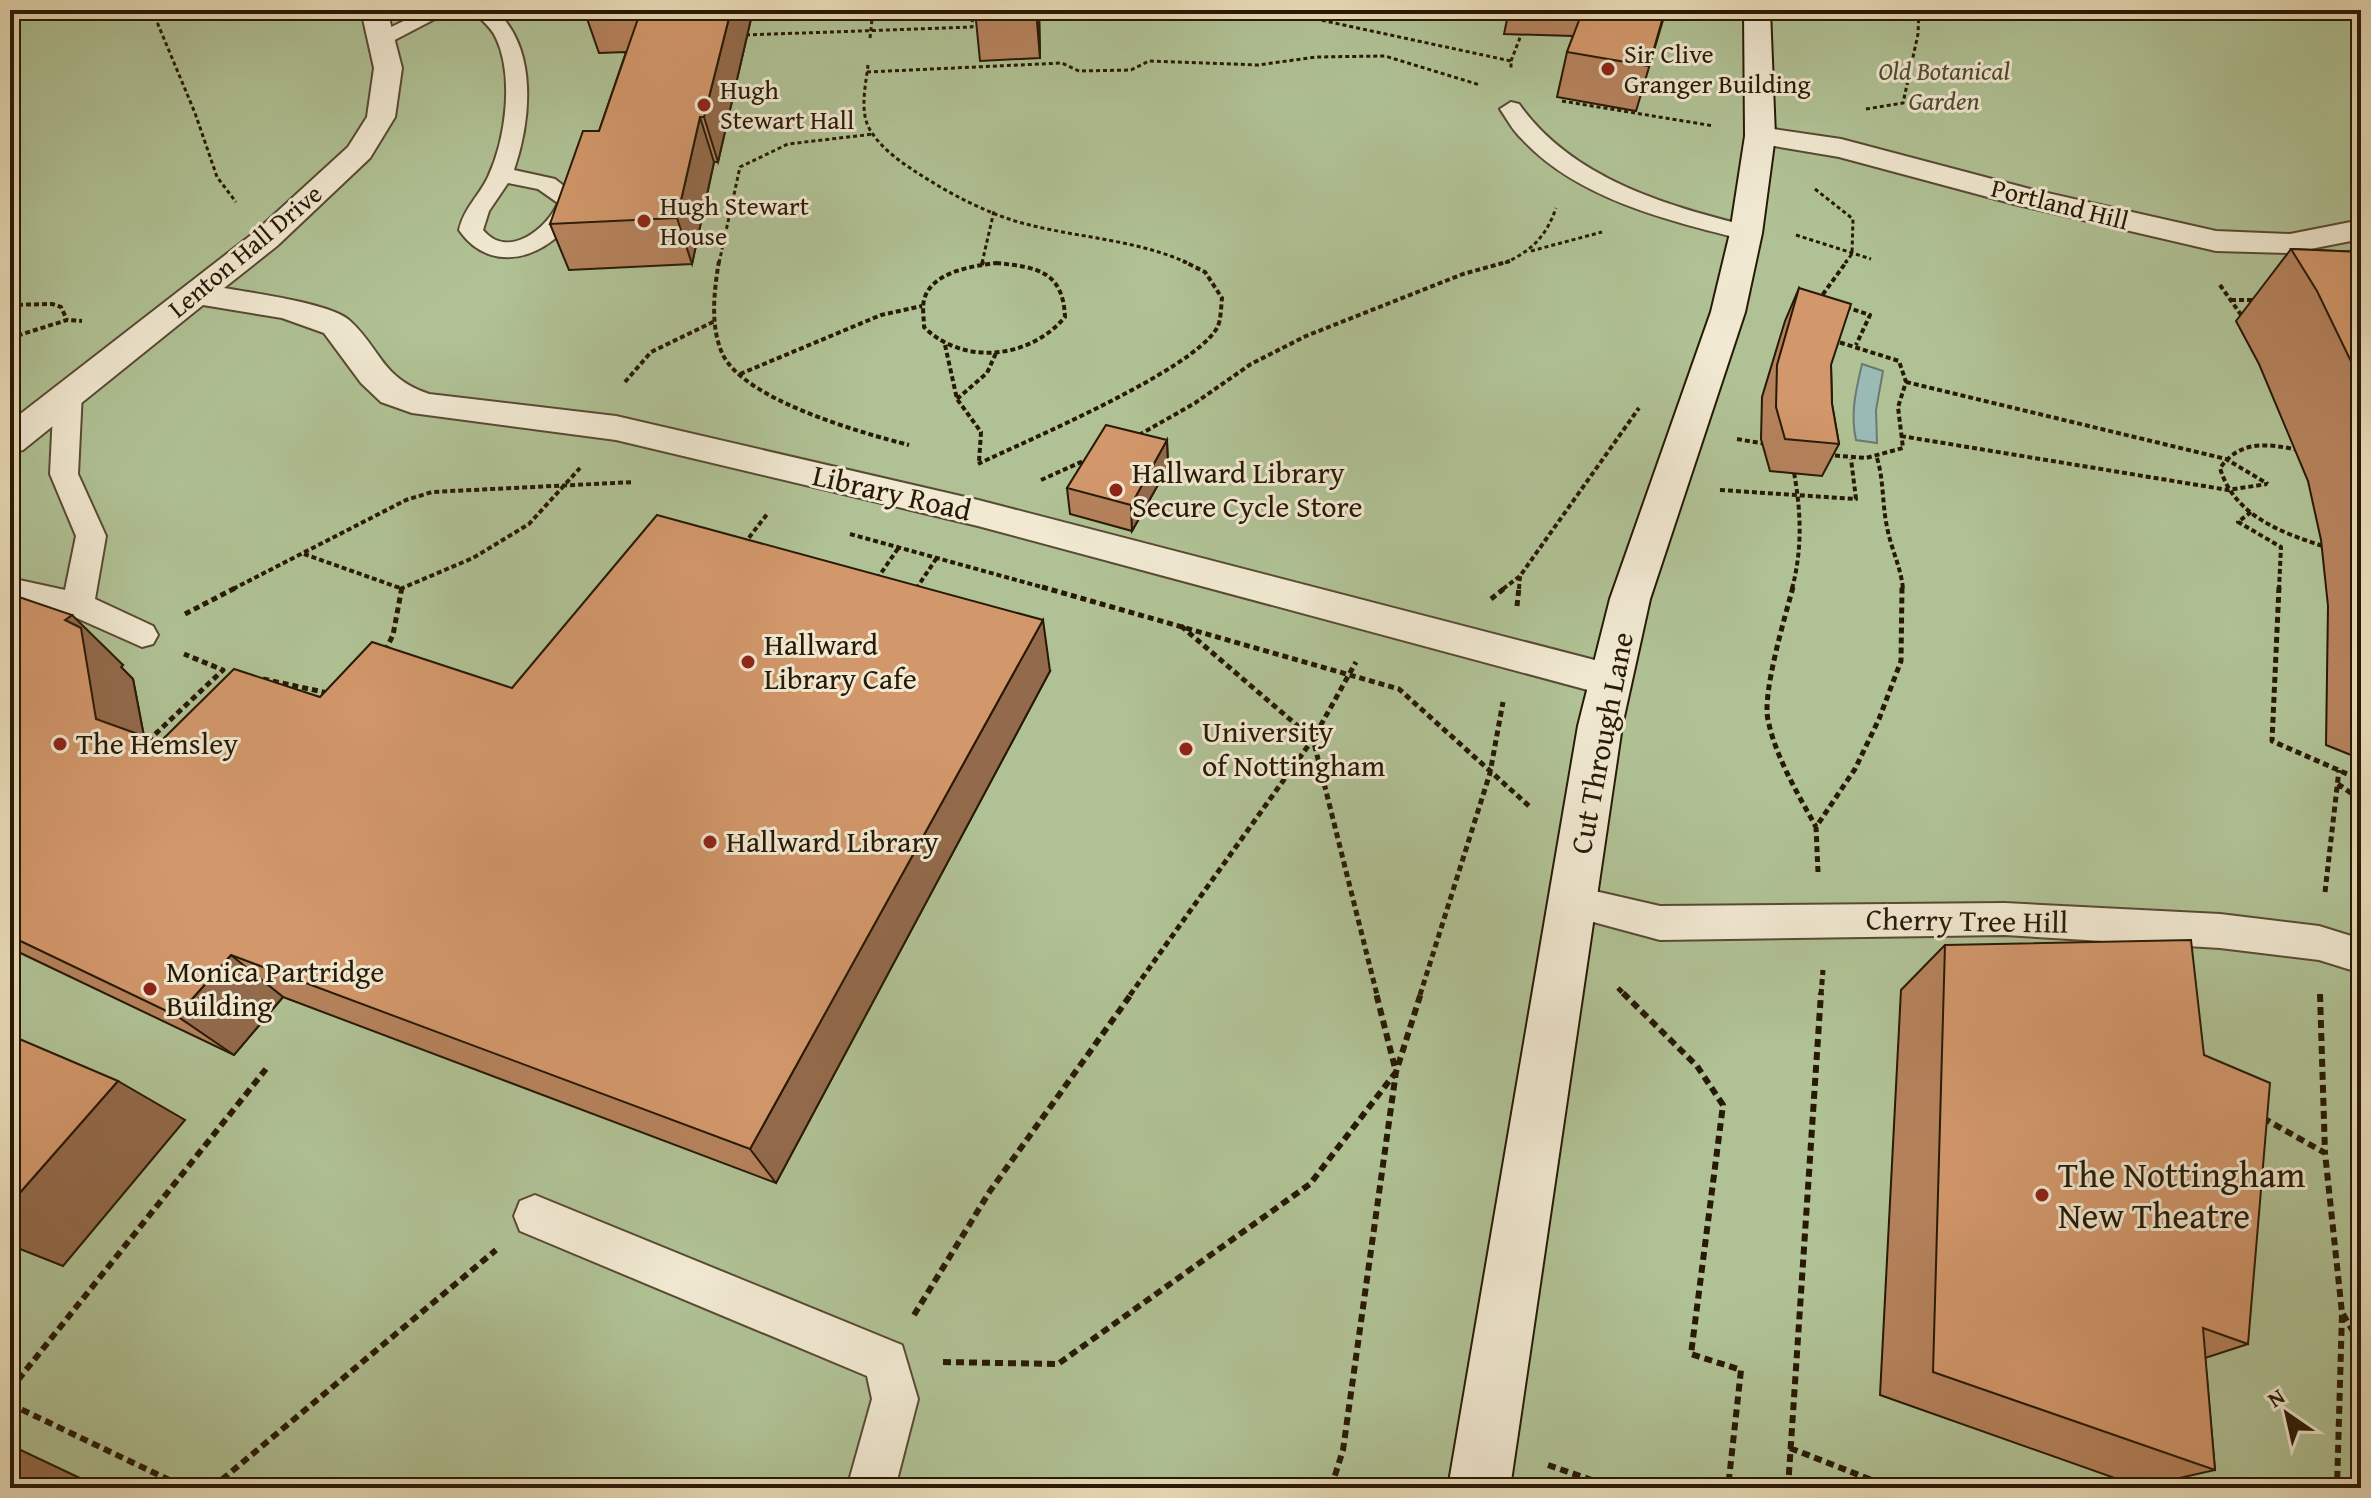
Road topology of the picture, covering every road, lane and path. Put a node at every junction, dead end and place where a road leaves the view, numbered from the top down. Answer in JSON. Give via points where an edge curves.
{"nodes":[{"id":1,"x":152,"y":10,"type":"edge"},
{"id":2,"x":374,"y":10,"type":"edge"},
{"id":3,"x":442,"y":10,"type":"edge"},
{"id":4,"x":483,"y":10,"type":"edge"},
{"id":5,"x":873,"y":10,"type":"edge"},
{"id":6,"x":973,"y":10,"type":"edge"},
{"id":7,"x":1274,"y":10,"type":"edge"},
{"id":8,"x":1757,"y":10,"type":"edge"},
{"id":9,"x":1919,"y":10,"type":"edge"},
{"id":10,"x":871,"y":31,"type":"junction"},
{"id":11,"x":746,"y":35,"type":"dead end"},
{"id":12,"x":1521,"y":35,"type":"dead end"},
{"id":13,"x":870,"y":38,"type":"dead end"},
{"id":14,"x":380,"y":40,"type":"junction"},
{"id":15,"x":1511,"y":61,"type":"junction"},
{"id":16,"x":868,"y":65,"type":"dead end"},
{"id":17,"x":867,"y":72,"type":"junction"},
{"id":18,"x":1511,"y":76,"type":"dead end"},
{"id":19,"x":1487,"y":86,"type":"dead end"},
{"id":20,"x":1554,"y":99,"type":"dead end"},
{"id":21,"x":1511,"y":109,"type":"dead end"},
{"id":22,"x":1858,"y":110,"type":"dead end"},
{"id":23,"x":1741,"y":132,"type":"junction"},
{"id":24,"x":874,"y":134,"type":"junction"},
{"id":25,"x":1569,"y":164,"type":"junction"},
{"id":26,"x":501,"y":175,"type":"dead end"},
{"id":27,"x":1818,"y":191,"type":"dead end"},
{"id":28,"x":994,"y":211,"type":"junction"},
{"id":29,"x":2361,"y":229,"type":"edge"},
{"id":30,"x":1746,"y":233,"type":"junction"},
{"id":31,"x":1793,"y":234,"type":"dead end"},
{"id":32,"x":266,"y":239,"type":"junction"},
{"id":33,"x":1852,"y":254,"type":"junction"},
{"id":34,"x":1871,"y":259,"type":"dead end"},
{"id":35,"x":982,"y":265,"type":"junction"},
{"id":36,"x":2224,"y":290,"type":"dead end"},
{"id":37,"x":197,"y":294,"type":"junction"},
{"id":38,"x":1807,"y":294,"type":"edge"},
{"id":39,"x":1820,"y":298,"type":"junction"},
{"id":40,"x":1832,"y":302,"type":"edge"},
{"id":41,"x":10,"y":305,"type":"edge"},
{"id":42,"x":922,"y":306,"type":"junction"},
{"id":43,"x":1845,"y":307,"type":"edge"},
{"id":44,"x":1815,"y":310,"type":"edge"},
{"id":45,"x":715,"y":321,"type":"junction"},
{"id":46,"x":2245,"y":321,"type":"dead end"},
{"id":47,"x":1819,"y":336,"type":"edge"},
{"id":48,"x":10,"y":338,"type":"edge"},
{"id":49,"x":945,"y":344,"type":"junction"},
{"id":50,"x":1856,"y":346,"type":"junction"},
{"id":51,"x":996,"y":353,"type":"junction"},
{"id":52,"x":739,"y":375,"type":"junction"},
{"id":53,"x":1906,"y":382,"type":"junction"},
{"id":54,"x":68,"y":392,"type":"junction"},
{"id":55,"x":1644,"y":397,"type":"dead end"},
{"id":56,"x":957,"y":399,"type":"junction"},
{"id":57,"x":616,"y":428,"type":"junction"},
{"id":58,"x":1901,"y":436,"type":"junction"},
{"id":59,"x":1724,"y":437,"type":"dead end"},
{"id":60,"x":1130,"y":440,"type":"edge"},
{"id":61,"x":10,"y":441,"type":"edge"},
{"id":62,"x":1777,"y":446,"type":"edge"},
{"id":63,"x":920,"y":448,"type":"dead end"},
{"id":64,"x":2302,"y":450,"type":"dead end"},
{"id":65,"x":1820,"y":454,"type":"edge"},
{"id":66,"x":1091,"y":457,"type":"edge"},
{"id":67,"x":1877,"y":458,"type":"junction"},
{"id":68,"x":1851,"y":459,"type":"junction"},
{"id":69,"x":2226,"y":459,"type":"junction"},
{"id":70,"x":968,"y":460,"type":"dead end"},
{"id":71,"x":1792,"y":460,"type":"edge"},
{"id":72,"x":978,"y":463,"type":"junction"},
{"id":73,"x":637,"y":482,"type":"dead end"},
{"id":74,"x":568,"y":483,"type":"junction"},
{"id":75,"x":1716,"y":490,"type":"dead end"},
{"id":76,"x":2228,"y":490,"type":"junction"},
{"id":77,"x":1013,"y":492,"type":"junction"},
{"id":78,"x":1799,"y":496,"type":"junction"},
{"id":79,"x":753,"y":509,"type":"dead end"},
{"id":80,"x":962,"y":509,"type":"junction"},
{"id":81,"x":2251,"y":512,"type":"junction"},
{"id":82,"x":768,"y":513,"type":"junction"},
{"id":83,"x":782,"y":517,"type":"dead end"},
{"id":84,"x":841,"y":532,"type":"dead end"},
{"id":85,"x":899,"y":547,"type":"junction"},
{"id":86,"x":2331,"y":548,"type":"dead end"},
{"id":87,"x":740,"y":551,"type":"edge"},
{"id":88,"x":303,"y":554,"type":"junction"},
{"id":89,"x":937,"y":558,"type":"junction"},
{"id":90,"x":1520,"y":576,"type":"junction"},
{"id":91,"x":866,"y":585,"type":"edge"},
{"id":92,"x":400,"y":588,"type":"junction"},
{"id":93,"x":10,"y":589,"type":"edge"},
{"id":94,"x":914,"y":592,"type":"edge"},
{"id":95,"x":1489,"y":600,"type":"dead end"},
{"id":96,"x":78,"y":605,"type":"junction"},
{"id":97,"x":1390,"y":620,"type":"junction"},
{"id":98,"x":1180,"y":625,"type":"junction"},
{"id":99,"x":142,"y":635,"type":"junction"},
{"id":100,"x":1513,"y":653,"type":"junction"},
{"id":101,"x":380,"y":661,"type":"edge"},
{"id":102,"x":223,"y":670,"type":"junction"},
{"id":103,"x":1348,"y":672,"type":"junction"},
{"id":104,"x":238,"y":673,"type":"edge"},
{"id":105,"x":254,"y":677,"type":"edge"},
{"id":106,"x":1610,"y":680,"type":"junction"},
{"id":107,"x":330,"y":694,"type":"edge"},
{"id":108,"x":1313,"y":739,"type":"junction"},
{"id":109,"x":141,"y":747,"type":"edge"},
{"id":110,"x":2339,"y":770,"type":"junction"},
{"id":111,"x":1490,"y":773,"type":"junction"},
{"id":112,"x":2361,"y":780,"type":"edge"},
{"id":113,"x":2338,"y":784,"type":"junction"},
{"id":114,"x":2361,"y":800,"type":"edge"},
{"id":115,"x":1816,"y":827,"type":"junction"},
{"id":116,"x":1581,"y":849,"type":"junction"},
{"id":117,"x":2328,"y":867,"type":"dead end"},
{"id":118,"x":1573,"y":902,"type":"junction"},
{"id":119,"x":1822,"y":920,"type":"junction"},
{"id":120,"x":2319,"y":943,"type":"junction"},
{"id":121,"x":2361,"y":956,"type":"edge"},
{"id":122,"x":1824,"y":986,"type":"dead end"},
{"id":123,"x":1617,"y":987,"type":"dead end"},
{"id":124,"x":266,"y":1069,"type":"dead end"},
{"id":125,"x":1396,"y":1072,"type":"junction"},
{"id":126,"x":2250,"y":1111,"type":"edge"},
{"id":127,"x":2325,"y":1153,"type":"junction"},
{"id":128,"x":535,"y":1216,"type":"joint"},
{"id":129,"x":2342,"y":1313,"type":"junction"},
{"id":130,"x":2361,"y":1345,"type":"edge"},
{"id":131,"x":886,"y":1361,"type":"junction"},
{"id":132,"x":10,"y":1390,"type":"edge"},
{"id":133,"x":10,"y":1404,"type":"edge"},
{"id":134,"x":1790,"y":1448,"type":"junction"},
{"id":135,"x":186,"y":1488,"type":"edge"},
{"id":136,"x":212,"y":1488,"type":"edge"},
{"id":137,"x":871,"y":1488,"type":"edge"},
{"id":138,"x":1331,"y":1488,"type":"edge"},
{"id":139,"x":1479,"y":1488,"type":"edge"},
{"id":140,"x":1728,"y":1488,"type":"edge"},
{"id":141,"x":1788,"y":1488,"type":"edge"},
{"id":142,"x":1892,"y":1488,"type":"edge"},
{"id":143,"x":2337,"y":1488,"type":"edge"}],
"edges":[{"from":1,"to":32,"type":"path","via":[[217,177]]},
{"from":2,"to":14,"type":"street","name":"Lenton Hall Drive"},
{"from":3,"to":14,"type":"lane"},
{"from":4,"to":26,"type":"lane","via":[[502,28],[515,62],[512,143]]},
{"from":5,"to":10,"type":"path"},
{"from":6,"to":10,"type":"path","via":[[972,27]]},
{"from":7,"to":15,"type":"path"},
{"from":8,"to":23,"type":"street","name":"Cut Through Lane"},
{"from":9,"to":22,"type":"path","via":[[1903,103]]},
{"from":10,"to":11,"type":"path"},
{"from":10,"to":13,"type":"path"},
{"from":12,"to":15,"type":"path"},
{"from":14,"to":32,"type":"street","name":"Lenton Hall Drive","via":[[388,68],[381,117],[360,152]]},
{"from":15,"to":18,"type":"path"},
{"from":16,"to":17,"type":"path"},
{"from":17,"to":19,"type":"path","via":[[1062,63],[1079,71],[1131,70],[1149,61],[1258,65],[1385,56]]},
{"from":17,"to":24,"type":"path","via":[[868,125]]},
{"from":20,"to":23,"type":"path"},
{"from":21,"to":25,"type":"lane","via":[[1524,130]]},
{"from":23,"to":29,"type":"street","name":"Portland Hill","via":[[1841,148],[2216,241],[2292,244]]},
{"from":23,"to":30,"type":"street","name":"Cut Through Lane"},
{"from":24,"to":28,"type":"path","via":[[883,148],[926,177]]},
{"from":24,"to":45,"type":"path","via":[[786,143],[740,167]]},
{"from":25,"to":30,"type":"lane","via":[[1626,196]]},
{"from":25,"to":60,"type":"path","via":[[1555,181],[1559,200],[1548,230],[1530,251],[1306,336]]},
{"from":27,"to":33,"type":"path","via":[[1853,219]]},
{"from":28,"to":35,"type":"path"},
{"from":28,"to":72,"type":"path","via":[[1014,220],[1167,253],[1204,272],[1222,298],[1218,327],[1199,347],[1143,384]]},
{"from":30,"to":106,"type":"street","name":"Cut Through Lane","via":[[1728,312],[1630,599]]},
{"from":31,"to":33,"type":"path"},
{"from":32,"to":37,"type":"street","name":"Lenton Hall Drive"},
{"from":33,"to":34,"type":"path"},
{"from":33,"to":39,"type":"path"},
{"from":35,"to":42,"type":"path","via":[[956,271],[937,283]]},
{"from":35,"to":51,"type":"path","via":[[1022,265],[1047,275],[1062,287],[1068,302],[1065,318],[1041,340]]},
{"from":36,"to":46,"type":"path"},
{"from":37,"to":54,"type":"street","name":"Lenton Hall Drive"},
{"from":37,"to":57,"type":"street","name":"Library Road","via":[[289,309],[336,326],[394,394],[425,405]]},
{"from":38,"to":39,"type":"path"},
{"from":39,"to":40,"type":"path"},
{"from":39,"to":44,"type":"path"},
{"from":41,"to":48,"type":"path","via":[[52,304],[61,307],[67,320]]},
{"from":42,"to":49,"type":"path","via":[[921,319],[929,333]]},
{"from":42,"to":52,"type":"path","via":[[881,315]]},
{"from":43,"to":50,"type":"path","via":[[1870,315]]},
{"from":45,"to":52,"type":"path","via":[[726,361]]},
{"from":45,"to":57,"type":"path","via":[[651,352],[619,390]]},
{"from":47,"to":50,"type":"path"},
{"from":49,"to":51,"type":"path"},
{"from":49,"to":56,"type":"path"},
{"from":50,"to":53,"type":"path","via":[[1899,361]]},
{"from":51,"to":56,"type":"path","via":[[987,373]]},
{"from":52,"to":63,"type":"path","via":[[812,413]]},
{"from":53,"to":58,"type":"path","via":[[1898,407]]},
{"from":53,"to":69,"type":"path"},
{"from":54,"to":61,"type":"street","name":"Lenton Hall Drive"},
{"from":54,"to":96,"type":"lane","via":[[64,474],[91,536]]},
{"from":55,"to":90,"type":"path"},
{"from":56,"to":72,"type":"path","via":[[981,432]]},
{"from":57,"to":74,"type":"path"},
{"from":57,"to":80,"type":"street","name":"Library Road"},
{"from":58,"to":67,"type":"path","via":[[1903,448]]},
{"from":58,"to":76,"type":"path"},
{"from":59,"to":62,"type":"path"},
{"from":64,"to":69,"type":"path","via":[[2262,442],[2233,451]]},
{"from":65,"to":68,"type":"path"},
{"from":66,"to":77,"type":"path"},
{"from":67,"to":68,"type":"path"},
{"from":67,"to":115,"type":"path","via":[[1887,528],[1901,570],[1901,661],[1855,769]]},
{"from":68,"to":78,"type":"path","via":[[1856,499]]},
{"from":69,"to":76,"type":"path","via":[[2220,468]]},
{"from":69,"to":76,"type":"path","via":[[2268,484]]},
{"from":70,"to":72,"type":"path"},
{"from":71,"to":78,"type":"path"},
{"from":72,"to":77,"type":"path"},
{"from":72,"to":80,"type":"path"},
{"from":73,"to":74,"type":"path"},
{"from":74,"to":88,"type":"path","via":[[432,492],[406,500]]},
{"from":74,"to":92,"type":"path","via":[[529,524],[473,558]]},
{"from":75,"to":78,"type":"path"},
{"from":76,"to":81,"type":"path"},
{"from":77,"to":80,"type":"path"},
{"from":78,"to":115,"type":"path","via":[[1800,559],[1774,660],[1767,718],[1790,779]]},
{"from":79,"to":82,"type":"path"},
{"from":80,"to":89,"type":"path"},
{"from":80,"to":97,"type":"street","name":"Library Road"},
{"from":81,"to":86,"type":"path","via":[[2297,539]]},
{"from":81,"to":110,"type":"path","via":[[2238,522],[2281,547],[2272,741]]},
{"from":82,"to":83,"type":"path"},
{"from":82,"to":87,"type":"path"},
{"from":84,"to":85,"type":"path"},
{"from":85,"to":89,"type":"path"},
{"from":85,"to":91,"type":"path","via":[[876,580]]},
{"from":88,"to":92,"type":"path"},
{"from":88,"to":99,"type":"path"},
{"from":89,"to":94,"type":"path"},
{"from":89,"to":98,"type":"path"},
{"from":90,"to":95,"type":"path"},
{"from":90,"to":100,"type":"path"},
{"from":92,"to":101,"type":"path","via":[[393,635]]},
{"from":93,"to":96,"type":"lane"},
{"from":96,"to":99,"type":"lane"},
{"from":97,"to":100,"type":"street","name":"Library Road"},
{"from":97,"to":103,"type":"path"},
{"from":98,"to":103,"type":"path"},
{"from":98,"to":108,"type":"path"},
{"from":99,"to":102,"type":"path"},
{"from":100,"to":106,"type":"street","name":"Library Road"},
{"from":100,"to":111,"type":"path"},
{"from":102,"to":104,"type":"path"},
{"from":102,"to":109,"type":"path"},
{"from":103,"to":108,"type":"path"},
{"from":103,"to":111,"type":"path","via":[[1399,689]]},
{"from":105,"to":107,"type":"path"},
{"from":106,"to":116,"type":"street","name":"Cut Through Lane"},
{"from":108,"to":125,"type":"path"},
{"from":108,"to":131,"type":"path","via":[[990,1191]]},
{"from":110,"to":112,"type":"path"},
{"from":110,"to":113,"type":"path"},
{"from":111,"to":116,"type":"path"},
{"from":111,"to":125,"type":"path"},
{"from":113,"to":114,"type":"path"},
{"from":113,"to":117,"type":"path"},
{"from":115,"to":119,"type":"path"},
{"from":116,"to":118,"type":"street","name":"Cut Through Lane"},
{"from":118,"to":119,"type":"lane","name":"Cherry Tree Hill","via":[[1660,923]]},
{"from":118,"to":139,"type":"street","name":"Cut Through Lane"},
{"from":119,"to":120,"type":"lane","name":"Cherry Tree Hill","via":[[2005,919],[2220,931]]},
{"from":120,"to":121,"type":"lane","name":"Cherry Tree Hill"},
{"from":120,"to":127,"type":"path"},
{"from":122,"to":134,"type":"path"},
{"from":123,"to":140,"type":"path","via":[[1697,1066],[1723,1105],[1691,1354],[1741,1370]]},
{"from":124,"to":132,"type":"path"},
{"from":125,"to":131,"type":"path","via":[[1310,1184],[1058,1364]]},
{"from":125,"to":138,"type":"path","via":[[1343,1450]]},
{"from":126,"to":127,"type":"path"},
{"from":127,"to":129,"type":"path"},
{"from":128,"to":131,"type":"lane"},
{"from":128,"to":136,"type":"path"},
{"from":129,"to":130,"type":"path"},
{"from":129,"to":143,"type":"path"},
{"from":131,"to":137,"type":"lane","via":[[895,1399]]},
{"from":133,"to":135,"type":"path"},
{"from":134,"to":141,"type":"path"},
{"from":134,"to":142,"type":"path"}]}
